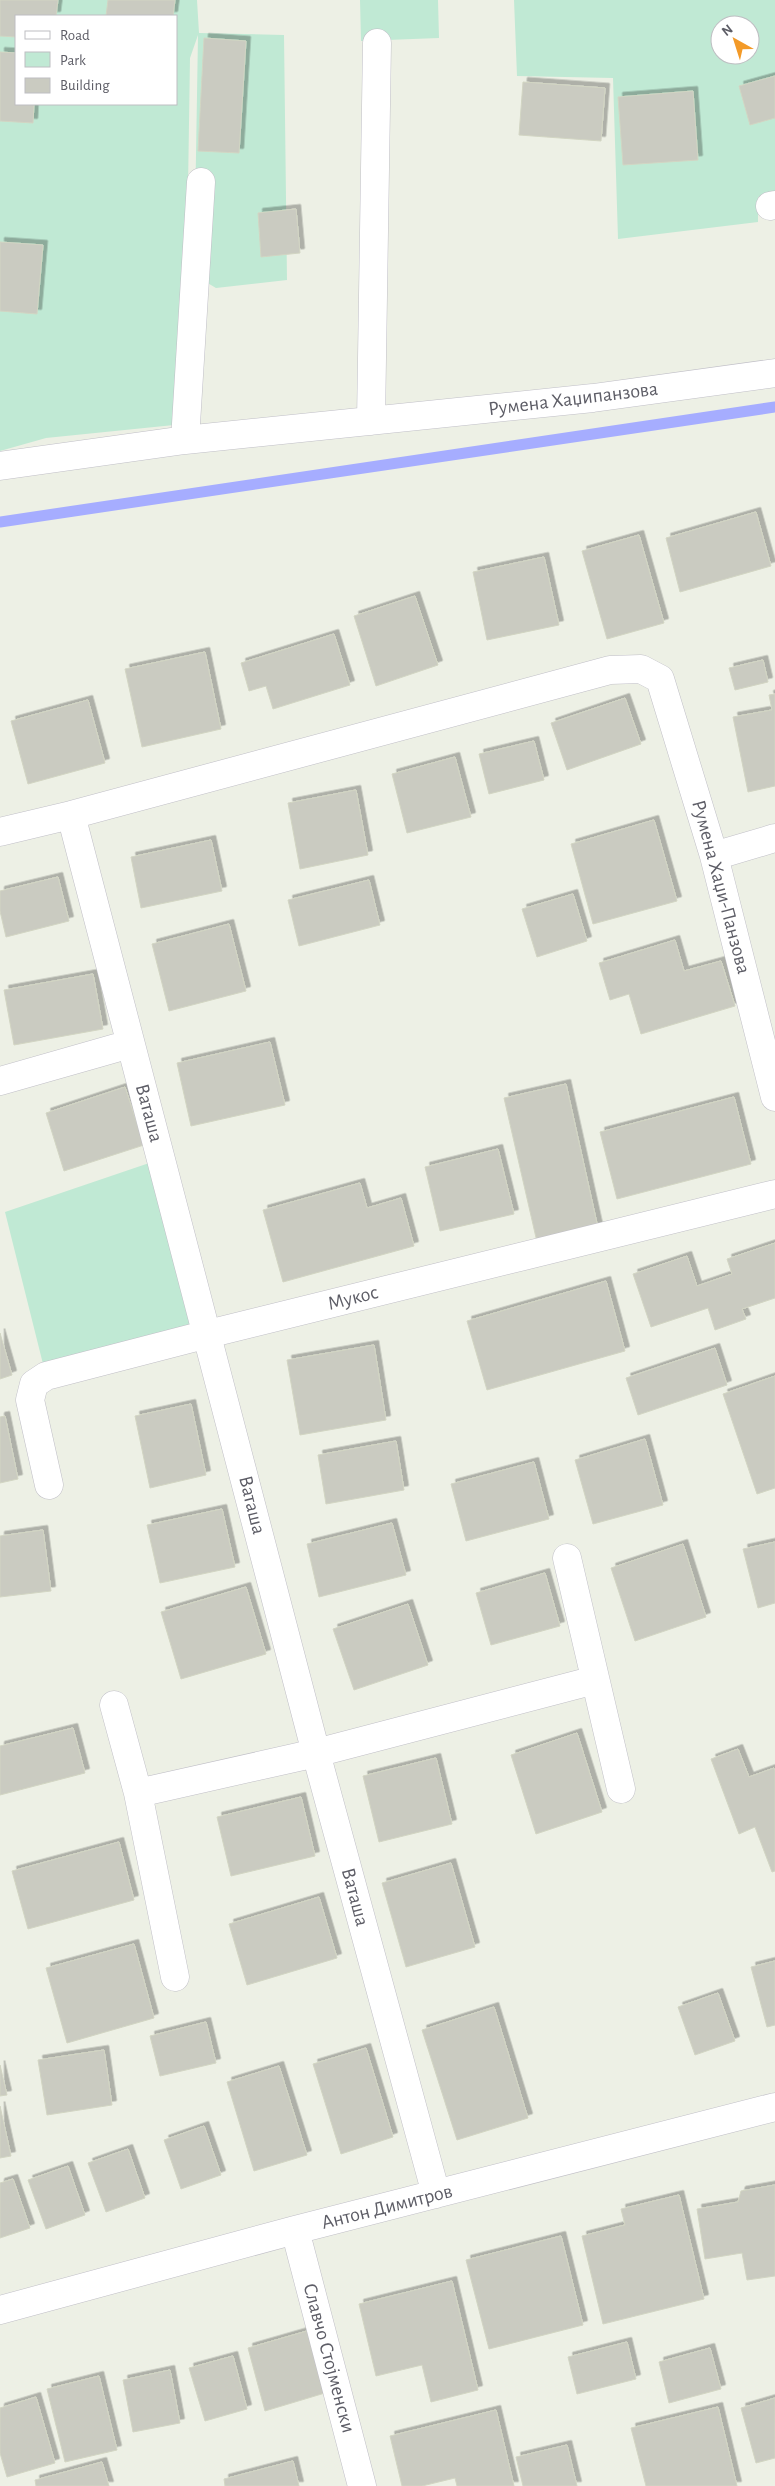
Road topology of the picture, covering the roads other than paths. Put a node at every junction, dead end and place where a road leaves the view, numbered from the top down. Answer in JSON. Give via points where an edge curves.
{"nodes":[{"id":1,"x":377,"y":43,"type":"dead end"},
{"id":2,"x":201,"y":182,"type":"dead end"},
{"id":3,"x":775,"y":373,"type":"edge"},
{"id":4,"x":371,"y":421,"type":"junction"},
{"id":5,"x":185,"y":440,"type":"junction"},
{"id":6,"x":0,"y":466,"type":"edge"},
{"id":7,"x":71,"y":815,"type":"junction"},
{"id":8,"x":0,"y":832,"type":"edge"},
{"id":9,"x":775,"y":838,"type":"edge"},
{"id":10,"x":714,"y":856,"type":"junction"},
{"id":11,"x":130,"y":1044,"type":"junction"},
{"id":12,"x":0,"y":1080,"type":"edge"},
{"id":13,"x":775,"y":1097,"type":"edge"},
{"id":14,"x":775,"y":1194,"type":"edge"},
{"id":15,"x":208,"y":1334,"type":"junction"},
{"id":16,"x":49,"y":1485,"type":"dead end"},
{"id":17,"x":567,"y":1558,"type":"dead end"},
{"id":18,"x":595,"y":1680,"type":"junction"},
{"id":19,"x":114,"y":1705,"type":"dead end"},
{"id":20,"x":316,"y":1753,"type":"junction"},
{"id":21,"x":621,"y":1789,"type":"dead end"},
{"id":22,"x":138,"y":1793,"type":"junction"},
{"id":23,"x":175,"y":1977,"type":"dead end"},
{"id":24,"x":775,"y":2107,"type":"edge"},
{"id":25,"x":436,"y":2194,"type":"junction"},
{"id":26,"x":295,"y":2230,"type":"junction"},
{"id":27,"x":0,"y":2310,"type":"edge"},
{"id":28,"x":362,"y":2486,"type":"edge"}],
"edges":[{"from":1,"to":4,"type":"street"},
{"from":2,"to":5,"type":"street"},
{"from":3,"to":4,"type":"street","name":"Румена Хаџипанзова","via":[[593,398]]},
{"from":4,"to":5,"type":"street","name":"Румена Хаџипанзова"},
{"from":5,"to":6,"type":"street","name":"Румена Хаџипанзова"},
{"from":7,"to":8,"type":"street"},
{"from":7,"to":10,"type":"street","name":"Румена Хаџи-Панзова","via":[[610,670],[641,669],[660,679]]},
{"from":7,"to":11,"type":"street","name":"Ваташа"},
{"from":9,"to":10,"type":"street"},
{"from":10,"to":13,"type":"street","name":"Румена Хаџи-Панзова"},
{"from":11,"to":12,"type":"street"},
{"from":11,"to":15,"type":"street","name":"Ваташа"},
{"from":14,"to":15,"type":"street","name":"Мукос"},
{"from":15,"to":16,"type":"street","name":"Мукос","via":[[46,1376],[34,1384],[30,1400]]},
{"from":15,"to":20,"type":"street","name":"Ваташа"},
{"from":17,"to":18,"type":"street"},
{"from":18,"to":20,"type":"street"},
{"from":18,"to":21,"type":"street"},
{"from":19,"to":22,"type":"street"},
{"from":20,"to":22,"type":"street"},
{"from":20,"to":25,"type":"street","name":"Ваташа"},
{"from":22,"to":23,"type":"street"},
{"from":24,"to":25,"type":"street","name":"Антон Димитров"},
{"from":25,"to":26,"type":"street","name":"Антон Димитров"},
{"from":26,"to":27,"type":"street","name":"Антон Димитров"},
{"from":26,"to":28,"type":"street","name":"Славчо Стојменски"}]}
